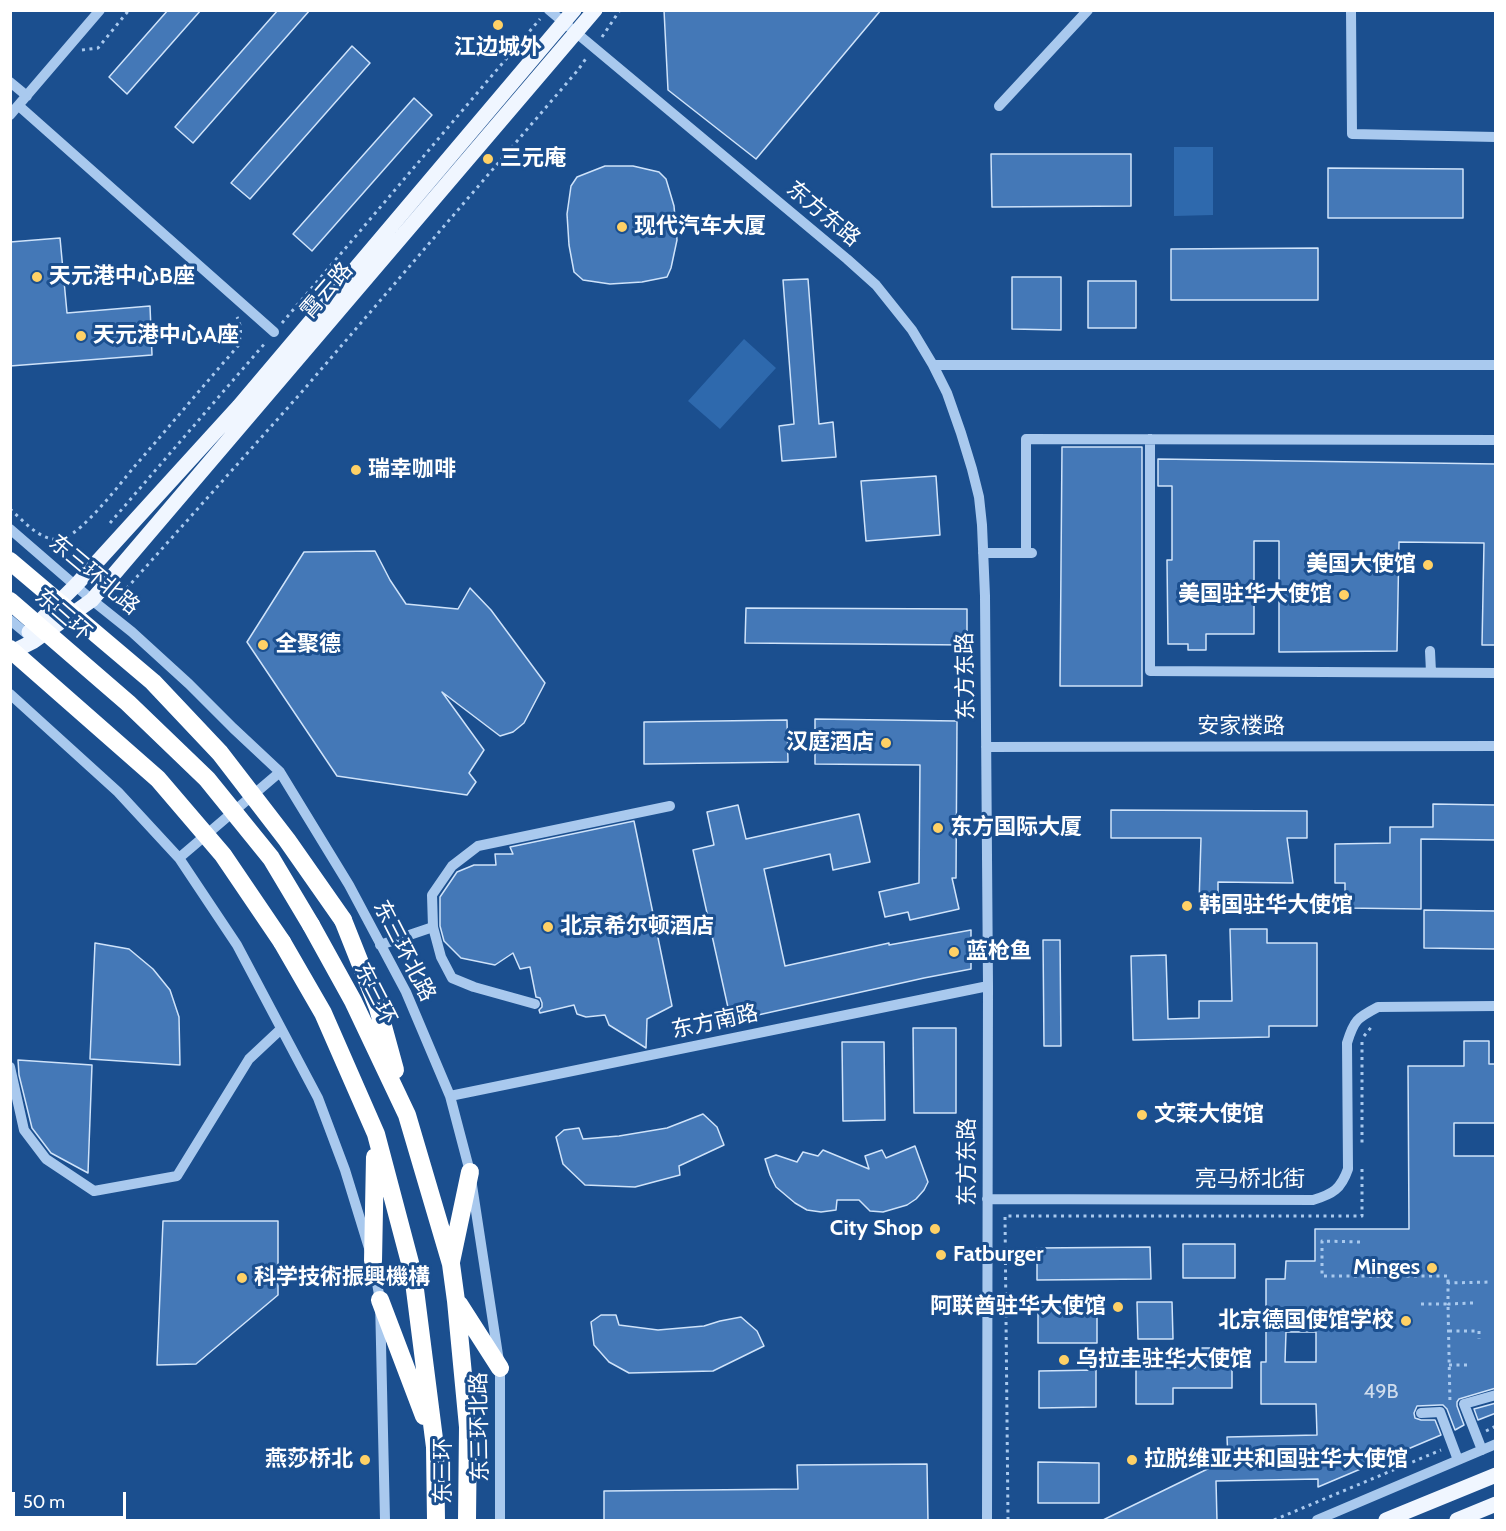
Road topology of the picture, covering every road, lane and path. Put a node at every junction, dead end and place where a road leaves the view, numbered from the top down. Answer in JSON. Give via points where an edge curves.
{"nodes":[{"id":1,"x":100,"y":10,"type":"edge"},
{"id":2,"x":129,"y":10,"type":"edge"},
{"id":3,"x":548,"y":10,"type":"edge"},
{"id":4,"x":573,"y":10,"type":"edge"},
{"id":5,"x":596,"y":10,"type":"edge"},
{"id":6,"x":620,"y":10,"type":"edge"},
{"id":7,"x":1088,"y":10,"type":"edge"},
{"id":8,"x":1351,"y":10,"type":"edge"},
{"id":9,"x":562,"y":23,"type":"junction"},
{"id":10,"x":576,"y":33,"type":"junction"},
{"id":11,"x":594,"y":48,"type":"junction"},
{"id":12,"x":65,"y":52,"type":"junction"},
{"id":13,"x":10,"y":82,"type":"edge"},
{"id":14,"x":27,"y":96,"type":"junction"},
{"id":15,"x":19,"y":106,"type":"junction"},
{"id":16,"x":999,"y":106,"type":"dead end"},
{"id":17,"x":10,"y":115,"type":"edge"},
{"id":18,"x":1496,"y":137,"type":"edge"},
{"id":19,"x":236,"y":315,"type":"dead end"},
{"id":20,"x":274,"y":332,"type":"junction"},
{"id":21,"x":1496,"y":364,"type":"edge"},
{"id":22,"x":933,"y":365,"type":"junction"},
{"id":23,"x":1150,"y":439,"type":"junction"},
{"id":24,"x":1496,"y":440,"type":"edge"},
{"id":25,"x":10,"y":509,"type":"edge"},
{"id":26,"x":108,"y":526,"type":"dead end"},
{"id":27,"x":10,"y":530,"type":"edge"},
{"id":28,"x":983,"y":553,"type":"junction"},
{"id":29,"x":10,"y":561,"type":"edge"},
{"id":30,"x":76,"y":585,"type":"junction"},
{"id":31,"x":118,"y":591,"type":"dead end"},
{"id":32,"x":92,"y":600,"type":"junction"},
{"id":33,"x":10,"y":602,"type":"edge"},
{"id":34,"x":10,"y":620,"type":"edge"},
{"id":35,"x":31,"y":638,"type":"junction"},
{"id":36,"x":10,"y":648,"type":"edge"},
{"id":37,"x":1430,"y":651,"type":"dead end"},
{"id":38,"x":10,"y":653,"type":"edge"},
{"id":39,"x":1431,"y":672,"type":"junction"},
{"id":40,"x":1496,"y":672,"type":"edge"},
{"id":41,"x":10,"y":694,"type":"edge"},
{"id":42,"x":1496,"y":746,"type":"edge"},
{"id":43,"x":986,"y":747,"type":"junction"},
{"id":44,"x":280,"y":772,"type":"junction"},
{"id":45,"x":670,"y":806,"type":"dead end"},
{"id":46,"x":179,"y":858,"type":"junction"},
{"id":47,"x":433,"y":927,"type":"junction"},
{"id":48,"x":380,"y":945,"type":"junction"},
{"id":49,"x":988,"y":986,"type":"junction"},
{"id":50,"x":535,"y":1004,"type":"dead end"},
{"id":51,"x":1496,"y":1006,"type":"edge"},
{"id":52,"x":1374,"y":1024,"type":"dead end"},
{"id":53,"x":281,"y":1029,"type":"junction"},
{"id":54,"x":10,"y":1067,"type":"edge"},
{"id":55,"x":450,"y":1096,"type":"junction"},
{"id":56,"x":408,"y":1115,"type":"junction"},
{"id":57,"x":376,"y":1134,"type":"junction"},
{"id":58,"x":1362,"y":1145,"type":"dead end"},
{"id":59,"x":1362,"y":1169,"type":"dead end"},
{"id":60,"x":470,"y":1172,"type":"junction"},
{"id":61,"x":987,"y":1198,"type":"junction"},
{"id":62,"x":1360,"y":1242,"type":"dead end"},
{"id":63,"x":373,"y":1261,"type":"junction"},
{"id":64,"x":451,"y":1264,"type":"junction"},
{"id":65,"x":1491,"y":1282,"type":"dead end"},
{"id":66,"x":1448,"y":1283,"type":"junction"},
{"id":67,"x":380,"y":1300,"type":"junction"},
{"id":68,"x":456,"y":1300,"type":"junction"},
{"id":69,"x":1473,"y":1303,"type":"dead end"},
{"id":70,"x":1421,"y":1304,"type":"dead end"},
{"id":71,"x":1448,"y":1304,"type":"junction"},
{"id":72,"x":1449,"y":1331,"type":"junction"},
{"id":73,"x":1479,"y":1331,"type":"junction"},
{"id":74,"x":1487,"y":1331,"type":"dead end"},
{"id":75,"x":1479,"y":1339,"type":"dead end"},
{"id":76,"x":1449,"y":1365,"type":"junction"},
{"id":77,"x":1470,"y":1365,"type":"dead end"},
{"id":78,"x":500,"y":1368,"type":"junction"},
{"id":79,"x":1496,"y":1395,"type":"edge"},
{"id":80,"x":1450,"y":1408,"type":"dead end"},
{"id":81,"x":1420,"y":1413,"type":"dead end"},
{"id":82,"x":1496,"y":1444,"type":"edge"},
{"id":83,"x":1452,"y":1445,"type":"junction"},
{"id":84,"x":435,"y":1447,"type":"junction"},
{"id":85,"x":1482,"y":1450,"type":"junction"},
{"id":86,"x":1458,"y":1460,"type":"junction"},
{"id":87,"x":1496,"y":1475,"type":"edge"},
{"id":88,"x":1496,"y":1504,"type":"edge"},
{"id":89,"x":385,"y":1521,"type":"edge"},
{"id":90,"x":436,"y":1521,"type":"edge"},
{"id":91,"x":467,"y":1521,"type":"edge"},
{"id":92,"x":500,"y":1521,"type":"edge"},
{"id":93,"x":987,"y":1521,"type":"edge"},
{"id":94,"x":1008,"y":1521,"type":"edge"},
{"id":95,"x":1274,"y":1521,"type":"edge"},
{"id":96,"x":1317,"y":1521,"type":"edge"},
{"id":97,"x":1386,"y":1521,"type":"edge"},
{"id":98,"x":1456,"y":1521,"type":"edge"}],
"edges":[{"from":1,"to":12,"type":"street"},
{"from":2,"to":12,"type":"path","via":[[98,48]]},
{"from":3,"to":9,"type":"street","name":"东方东路"},
{"from":3,"to":20,"type":"path"},
{"from":4,"to":9,"type":"main road","name":"霄云路"},
{"from":5,"to":10,"type":"main road","name":"霄云路"},
{"from":6,"to":11,"type":"path"},
{"from":7,"to":16,"type":"street"},
{"from":8,"to":18,"type":"street","via":[[1352,134]]},
{"from":9,"to":10,"type":"street","name":"东方东路"},
{"from":9,"to":30,"type":"main road","name":"霄云路","via":[[239,406]]},
{"from":10,"to":11,"type":"street","name":"东方东路"},
{"from":10,"to":32,"type":"main road","name":"霄云路"},
{"from":11,"to":22,"type":"street","name":"东方东路","via":[[876,285],[912,330]]},
{"from":11,"to":31,"type":"path","via":[[300,394],[127,588]]},
{"from":12,"to":14,"type":"street"},
{"from":13,"to":14,"type":"street"},
{"from":14,"to":15,"type":"street"},
{"from":15,"to":17,"type":"street"},
{"from":15,"to":20,"type":"street"},
{"from":19,"to":25,"type":"path","via":[[242,335],[238,346],[77,531],[63,539],[47,538]]},
{"from":20,"to":26,"type":"path"},
{"from":21,"to":22,"type":"street"},
{"from":22,"to":28,"type":"street","name":"东方东路","via":[[962,433],[972,469],[979,497]]},
{"from":23,"to":24,"type":"street"},
{"from":23,"to":28,"type":"street","via":[[1026,439],[1029,553]]},
{"from":23,"to":39,"type":"street","via":[[1150,671]]},
{"from":27,"to":30,"type":"street","name":"东三环北路"},
{"from":28,"to":43,"type":"street","name":"东方东路"},
{"from":29,"to":56,"type":"highway","bridge":true,"via":[[153,682],[220,753],[287,840],[342,920],[378,1008]]},
{"from":30,"to":32,"type":"street","name":"东三环北路"},
{"from":30,"to":35,"type":"main road","name":"霄云路"},
{"from":32,"to":35,"type":"main road","name":"霄云路"},
{"from":32,"to":44,"type":"street","name":"东三环北路","via":[[189,684]]},
{"from":33,"to":56,"type":"highway","name":"东三环","bridge":true,"via":[[128,703],[207,779],[271,858],[353,1001]]},
{"from":34,"to":35,"type":"street"},
{"from":35,"to":36,"type":"main road"},
{"from":35,"to":38,"type":"main road"},
{"from":36,"to":57,"type":"highway","name":"东三环","bridge":true,"via":[[158,778],[223,855],[282,942],[323,1013]]},
{"from":37,"to":39,"type":"street"},
{"from":39,"to":40,"type":"street"},
{"from":41,"to":46,"type":"street","via":[[118,792]]},
{"from":42,"to":43,"type":"street","name":"安家楼路"},
{"from":43,"to":49,"type":"street","name":"东方东路"},
{"from":44,"to":46,"type":"street"},
{"from":44,"to":48,"type":"street","name":"东三环北路","via":[[349,885]]},
{"from":45,"to":47,"type":"street","via":[[478,846],[452,867],[432,895]]},
{"from":46,"to":53,"type":"street","via":[[237,945]]},
{"from":47,"to":48,"type":"street"},
{"from":47,"to":50,"type":"street","via":[[441,957],[453,978]]},
{"from":48,"to":55,"type":"street","name":"东三环北路"},
{"from":49,"to":55,"type":"street","name":"东方南路"},
{"from":49,"to":61,"type":"street","name":"东方东路"},
{"from":51,"to":61,"type":"street","name":"亮马桥北街","via":[[1378,1007],[1352,1026],[1347,1043],[1348,1168],[1344,1182],[1331,1194],[1313,1200]]},
{"from":52,"to":58,"type":"path","via":[[1362,1038]]},
{"from":53,"to":54,"type":"street","via":[[249,1059],[177,1176],[94,1191],[46,1159],[24,1130]]},
{"from":53,"to":63,"type":"street","via":[[318,1098]]},
{"from":55,"to":60,"type":"street","name":"东三环北路"},
{"from":56,"to":64,"type":"highway","name":"东三环"},
{"from":57,"to":63,"type":"highway"},
{"from":57,"to":84,"type":"highway","name":"东三环","via":[[412,1274]]},
{"from":59,"to":94,"type":"path","via":[[1362,1216],[1005,1216]]},
{"from":60,"to":64,"type":"highway"},
{"from":60,"to":78,"type":"street","name":"东三环北路"},
{"from":61,"to":93,"type":"street","name":"东方东路"},
{"from":62,"to":66,"type":"path","via":[[1322,1241],[1322,1276],[1448,1276]]},
{"from":63,"to":67,"type":"street"},
{"from":64,"to":68,"type":"highway","name":"东三环"},
{"from":65,"to":66,"type":"path"},
{"from":66,"to":71,"type":"path"},
{"from":67,"to":84,"type":"highway"},
{"from":67,"to":89,"type":"street"},
{"from":68,"to":78,"type":"highway"},
{"from":68,"to":91,"type":"highway","name":"东三环","via":[[468,1427]]},
{"from":69,"to":71,"type":"path"},
{"from":70,"to":71,"type":"path"},
{"from":71,"to":72,"type":"path"},
{"from":72,"to":73,"type":"path"},
{"from":72,"to":76,"type":"path"},
{"from":73,"to":74,"type":"path"},
{"from":73,"to":75,"type":"path"},
{"from":76,"to":77,"type":"path"},
{"from":76,"to":80,"type":"path"},
{"from":78,"to":92,"type":"street","name":"东三环北路"},
{"from":79,"to":85,"type":"street","via":[[1464,1404]]},
{"from":81,"to":83,"type":"street","via":[[1440,1412]]},
{"from":82,"to":85,"type":"street"},
{"from":83,"to":86,"type":"street"},
{"from":83,"to":95,"type":"path"},
{"from":84,"to":90,"type":"highway","name":"东三环"},
{"from":85,"to":86,"type":"street"},
{"from":86,"to":96,"type":"street"},
{"from":87,"to":97,"type":"main road"},
{"from":88,"to":98,"type":"main road"}]}
